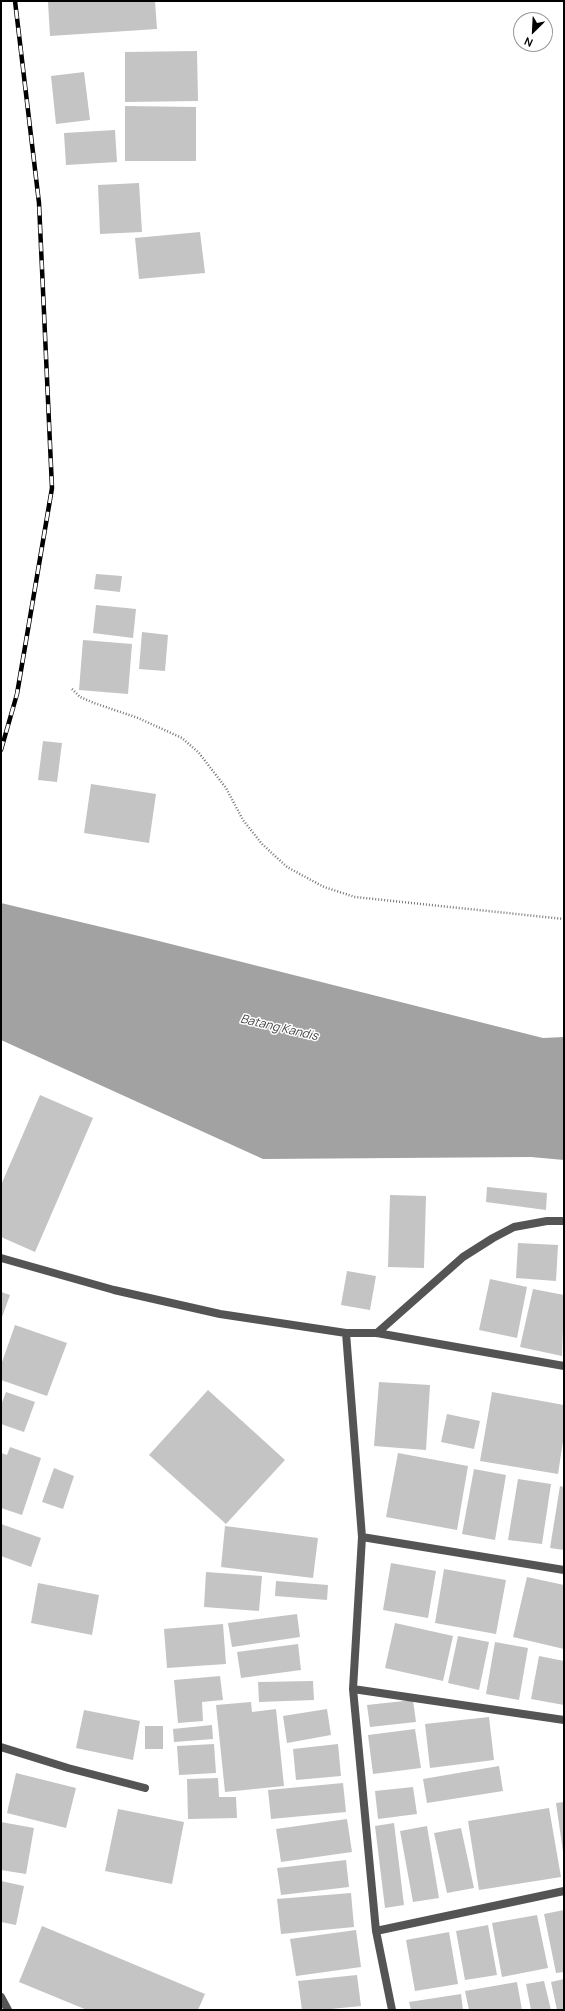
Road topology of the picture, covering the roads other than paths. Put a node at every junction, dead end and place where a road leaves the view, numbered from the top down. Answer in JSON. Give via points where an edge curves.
{"nodes":[{"id":1,"x":564,"y":1221,"type":"edge"},
{"id":2,"x":1,"y":1258,"type":"edge"},
{"id":3,"x":346,"y":1333,"type":"junction"},
{"id":4,"x":378,"y":1334,"type":"junction"},
{"id":5,"x":564,"y":1366,"type":"edge"},
{"id":6,"x":362,"y":1537,"type":"junction"},
{"id":7,"x":564,"y":1570,"type":"edge"},
{"id":8,"x":354,"y":1689,"type":"junction"},
{"id":9,"x":564,"y":1720,"type":"edge"},
{"id":10,"x":1,"y":1747,"type":"edge"},
{"id":11,"x":145,"y":1788,"type":"dead end"},
{"id":12,"x":564,"y":1891,"type":"edge"},
{"id":13,"x":376,"y":1931,"type":"junction"},
{"id":14,"x":1,"y":1996,"type":"edge"},
{"id":15,"x":8,"y":2010,"type":"edge"},
{"id":16,"x":392,"y":2010,"type":"edge"}],
"edges":[{"from":1,"to":4,"type":"street","via":[[547,1221],[514,1227],[493,1238],[463,1257]]},
{"from":2,"to":3,"type":"street","via":[[114,1290],[220,1314]]},
{"from":3,"to":4,"type":"street"},
{"from":3,"to":6,"type":"street"},
{"from":4,"to":5,"type":"street"},
{"from":6,"to":7,"type":"street"},
{"from":6,"to":8,"type":"street"},
{"from":8,"to":9,"type":"street"},
{"from":8,"to":13,"type":"street"},
{"from":10,"to":11,"type":"street"},
{"from":12,"to":13,"type":"street"},
{"from":13,"to":16,"type":"street"},
{"from":14,"to":15,"type":"street"}]}
